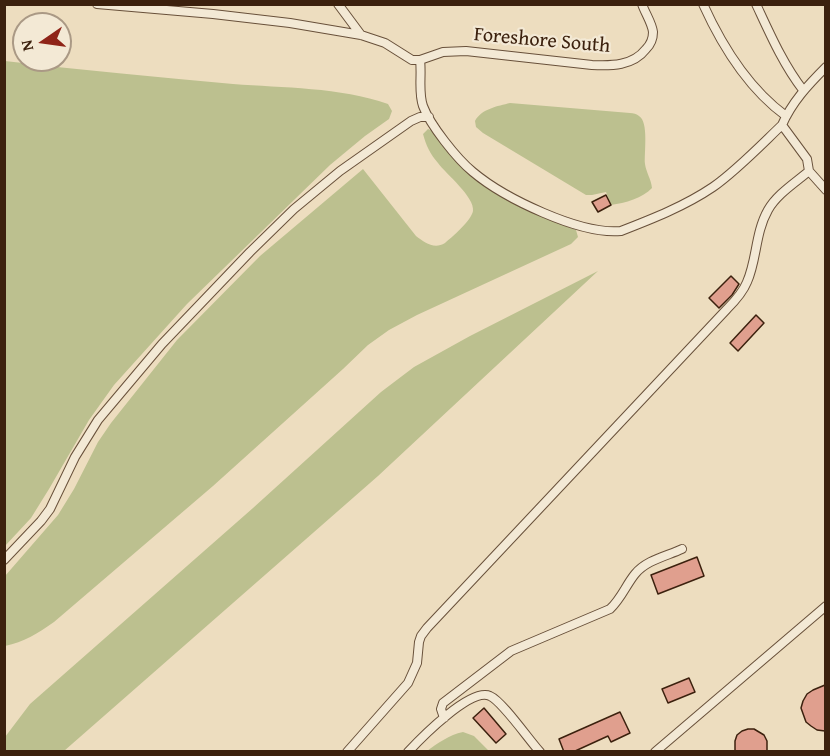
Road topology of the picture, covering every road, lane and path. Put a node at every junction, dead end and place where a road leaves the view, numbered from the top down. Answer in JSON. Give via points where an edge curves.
{"nodes":[{"id":1,"x":97,"y":4,"type":"edge"},
{"id":2,"x":339,"y":4,"type":"edge"},
{"id":3,"x":642,"y":4,"type":"edge"},
{"id":4,"x":703,"y":4,"type":"edge"},
{"id":5,"x":756,"y":4,"type":"edge"},
{"id":6,"x":361,"y":35,"type":"junction"},
{"id":7,"x":420,"y":60,"type":"junction"},
{"id":8,"x":825,"y":67,"type":"edge"},
{"id":9,"x":803,"y":90,"type":"junction"},
{"id":10,"x":786,"y":116,"type":"junction"},
{"id":11,"x":429,"y":117,"type":"junction"},
{"id":12,"x":782,"y":125,"type":"junction"},
{"id":13,"x":808,"y":171,"type":"junction"},
{"id":14,"x":825,"y":190,"type":"edge"},
{"id":15,"x":682,"y":549,"type":"dead end"},
{"id":16,"x":4,"y":560,"type":"edge"},
{"id":17,"x":825,"y":606,"type":"edge"},
{"id":18,"x":444,"y":718,"type":"junction"},
{"id":19,"x":347,"y":752,"type":"edge"},
{"id":20,"x":408,"y":752,"type":"edge"},
{"id":21,"x":540,"y":752,"type":"edge"},
{"id":22,"x":655,"y":752,"type":"edge"}],
"edges":[{"from":1,"to":6,"type":"lane","via":[[290,23]]},
{"from":2,"to":6,"type":"lane"},
{"from":3,"to":7,"type":"lane","name":"Foreshore South","via":[[653,31],[651,41],[636,59],[627,62],[592,65],[466,51],[443,52]]},
{"from":4,"to":10,"type":"lane","via":[[723,44],[742,70],[772,106]]},
{"from":5,"to":9,"type":"lane","via":[[788,70]]},
{"from":6,"to":7,"type":"lane","via":[[385,43],[412,60]]},
{"from":7,"to":11,"type":"lane","via":[[422,105]]},
{"from":8,"to":9,"type":"lane"},
{"from":9,"to":10,"type":"lane"},
{"from":10,"to":12,"type":"lane"},
{"from":11,"to":12,"type":"lane","via":[[462,162],[483,180],[555,218],[612,231],[621,231],[670,210],[712,187]]},
{"from":11,"to":16,"type":"lane","via":[[411,121],[366,152],[294,209],[250,252],[104,412],[75,457],[50,509]]},
{"from":12,"to":13,"type":"lane","via":[[807,159]]},
{"from":13,"to":14,"type":"lane"},
{"from":13,"to":19,"type":"lane","via":[[768,210],[749,278],[728,309],[427,628],[408,683]]},
{"from":15,"to":18,"type":"lane","via":[[644,565],[610,609],[511,651],[443,703]]},
{"from":17,"to":22,"type":"lane"},
{"from":18,"to":20,"type":"lane"},
{"from":18,"to":21,"type":"lane","via":[[470,700],[490,695]]}]}
